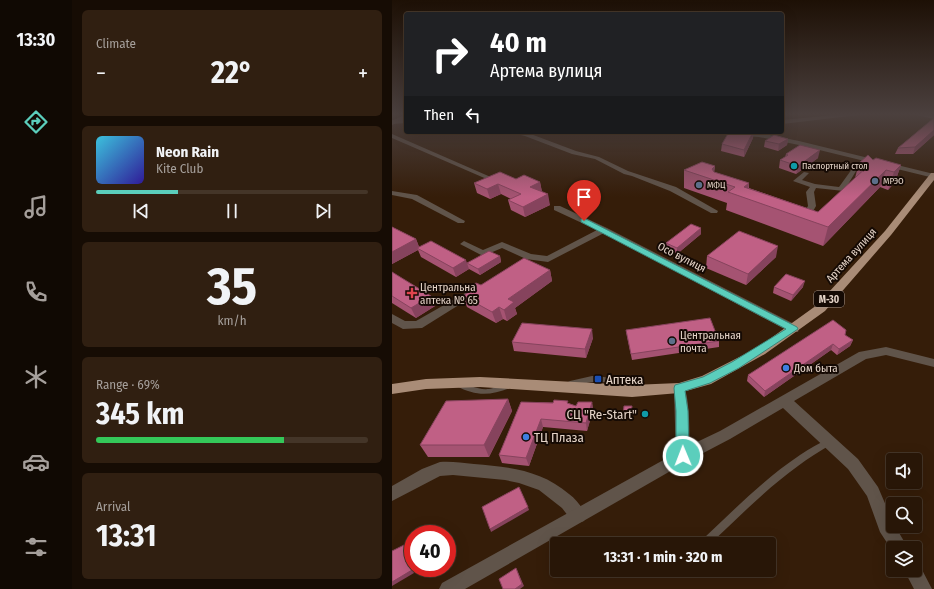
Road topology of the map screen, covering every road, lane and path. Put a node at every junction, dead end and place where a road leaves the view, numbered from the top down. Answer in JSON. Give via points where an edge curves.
{"nodes":[{"id":1,"x":404,"y":141,"type":"edge"},
{"id":2,"x":545,"y":141,"type":"edge"},
{"id":3,"x":790,"y":141,"type":"edge"},
{"id":4,"x":866,"y":160,"type":"junction"},
{"id":5,"x":806,"y":173,"type":"dead end"},
{"id":6,"x":934,"y":175,"type":"edge"},
{"id":7,"x":491,"y":180,"type":"edge"},
{"id":8,"x":814,"y":186,"type":"junction"},
{"id":9,"x":392,"y":193,"type":"edge"},
{"id":10,"x":558,"y":208,"type":"dead end"},
{"id":11,"x":714,"y":211,"type":"dead end"},
{"id":12,"x":790,"y":212,"type":"edge"},
{"id":13,"x":461,"y":221,"type":"dead end"},
{"id":14,"x":604,"y":230,"type":"junction"},
{"id":15,"x":464,"y":244,"type":"dead end"},
{"id":16,"x":529,"y":258,"type":"junction"},
{"id":17,"x":516,"y":266,"type":"edge"},
{"id":18,"x":483,"y":286,"type":"edge"},
{"id":19,"x":392,"y":318,"type":"edge"},
{"id":20,"x":794,"y":329,"type":"junction"},
{"id":21,"x":934,"y":363,"type":"edge"},
{"id":22,"x":686,"y":386,"type":"junction"},
{"id":23,"x":392,"y":389,"type":"edge"},
{"id":24,"x":785,"y":401,"type":"junction"},
{"id":25,"x":829,"y":442,"type":"junction"},
{"id":26,"x":683,"y":456,"type":"junction"},
{"id":27,"x":392,"y":494,"type":"edge"},
{"id":28,"x":578,"y":515,"type":"junction"},
{"id":29,"x":711,"y":537,"type":"edge"},
{"id":30,"x":896,"y":541,"type":"edge"},
{"id":31,"x":917,"y":577,"type":"edge"},
{"id":32,"x":448,"y":589,"type":"edge"},
{"id":33,"x":924,"y":589,"type":"edge"}],
"edges":[{"from":1,"to":7,"type":"street"},
{"from":2,"to":11,"type":"street","via":[[574,153],[597,158],[626,173],[676,187]]},
{"from":3,"to":4,"type":"street"},
{"from":4,"to":6,"type":"street"},
{"from":4,"to":8,"type":"street","via":[[854,170],[841,189]]},
{"from":5,"to":8,"type":"street","via":[[798,181]]},
{"from":6,"to":20,"type":"highway","name":"Артема вулиця","number":"М-30","via":[[892,228],[821,308]]},
{"from":8,"to":12,"type":"street","via":[[810,192],[812,206],[809,211],[797,214]]},
{"from":9,"to":13,"type":"street","via":[[414,197]]},
{"from":10,"to":14,"type":"street","name":"Осо вулиця"},
{"from":14,"to":16,"type":"street","via":[[548,259]]},
{"from":14,"to":20,"type":"street","name":"Осо вулиця"},
{"from":15,"to":16,"type":"street","via":[[483,253],[502,245]]},
{"from":16,"to":17,"type":"street"},
{"from":18,"to":19,"type":"street","via":[[418,325],[403,325]]},
{"from":20,"to":22,"type":"highway","name":"Артема вулиця","number":"М-30","via":[[736,365]]},
{"from":21,"to":24,"type":"street","via":[[886,351],[863,355]]},
{"from":22,"to":23,"type":"highway","number":"М-30","via":[[632,391],[456,383]]},
{"from":22,"to":26,"type":"street","via":[[682,411]]},
{"from":24,"to":25,"type":"street"},
{"from":24,"to":26,"type":"street"},
{"from":25,"to":29,"type":"lane","via":[[806,454],[777,477]]},
{"from":25,"to":30,"type":"street","via":[[853,464],[873,492],[886,526]]},
{"from":26,"to":28,"type":"street"},
{"from":27,"to":28,"type":"street","via":[[424,475],[442,469],[505,473],[533,478],[553,489]]},
{"from":28,"to":32,"type":"street"},
{"from":31,"to":33,"type":"street"}]}
